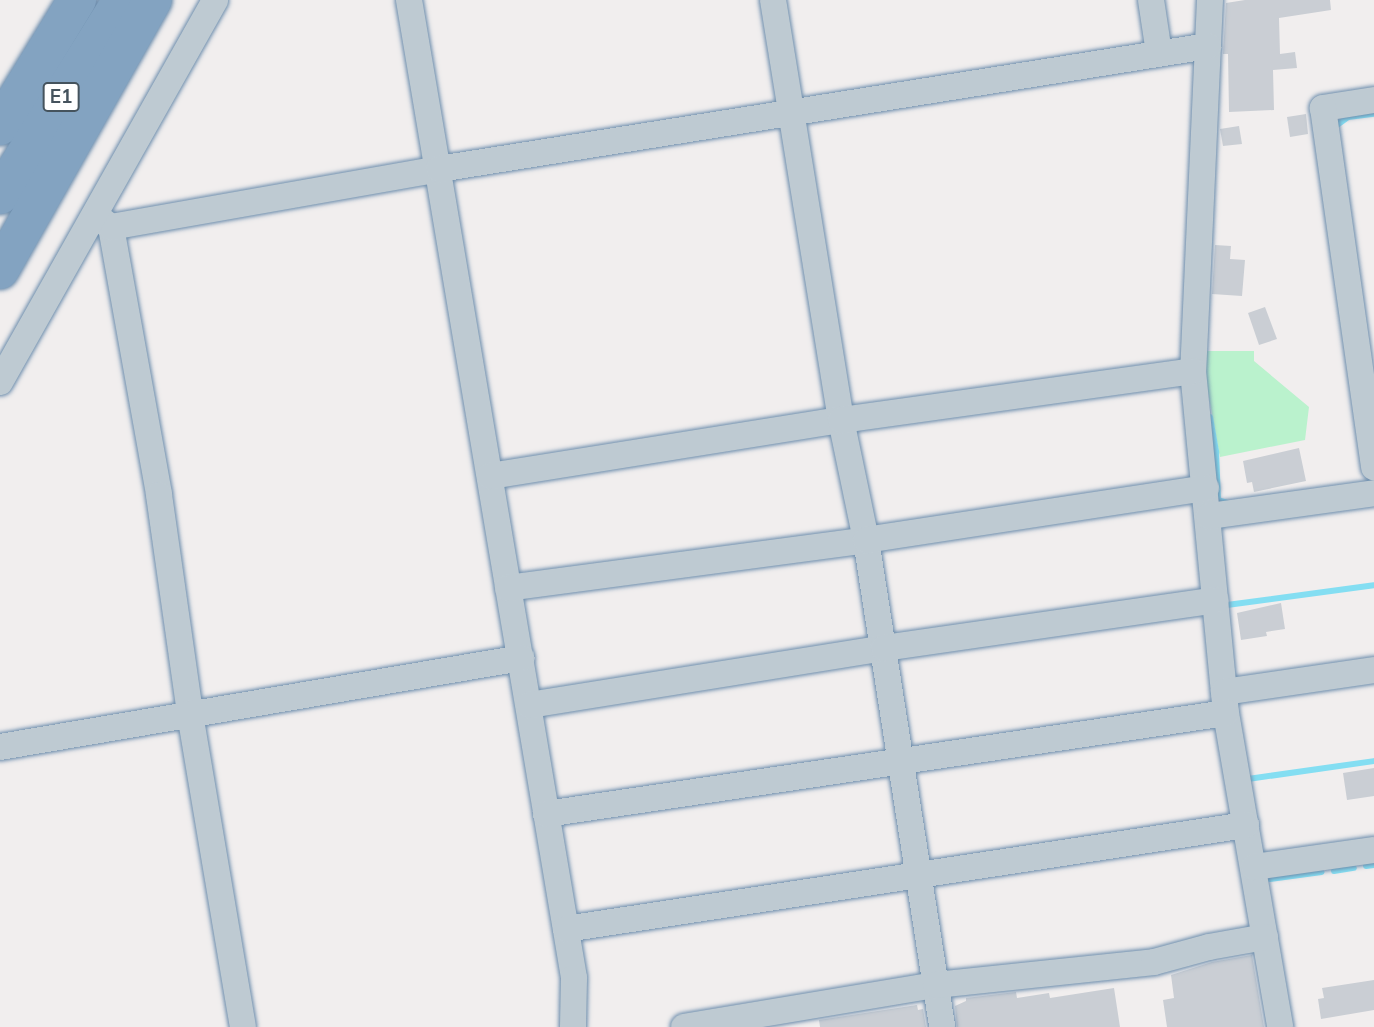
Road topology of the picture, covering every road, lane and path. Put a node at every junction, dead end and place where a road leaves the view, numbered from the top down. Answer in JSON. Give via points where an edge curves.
{"nodes":[{"id":1,"x":77,"y":0,"type":"edge"},
{"id":2,"x":122,"y":0,"type":"edge"},
{"id":3,"x":153,"y":0,"type":"edge"},
{"id":4,"x":215,"y":0,"type":"edge"},
{"id":5,"x":409,"y":0,"type":"edge"},
{"id":6,"x":773,"y":0,"type":"edge"},
{"id":7,"x":1150,"y":0,"type":"edge"},
{"id":8,"x":1210,"y":0,"type":"edge"},
{"id":9,"x":1208,"y":46,"type":"junction"},
{"id":10,"x":1159,"y":53,"type":"junction"},
{"id":11,"x":1374,"y":100,"type":"edge"},
{"id":12,"x":790,"y":114,"type":"junction"},
{"id":13,"x":0,"y":126,"type":"edge"},
{"id":14,"x":439,"y":169,"type":"junction"},
{"id":15,"x":0,"y":195,"type":"edge"},
{"id":16,"x":103,"y":221,"type":"junction"},
{"id":17,"x":0,"y":270,"type":"edge"},
{"id":18,"x":1193,"y":371,"type":"junction"},
{"id":19,"x":0,"y":382,"type":"edge"},
{"id":20,"x":841,"y":420,"type":"junction"},
{"id":21,"x":1374,"y":467,"type":"edge"},
{"id":22,"x":489,"y":476,"type":"junction"},
{"id":23,"x":1206,"y":488,"type":"junction"},
{"id":24,"x":1374,"y":493,"type":"edge"},
{"id":25,"x":1209,"y":516,"type":"junction"},
{"id":26,"x":866,"y":540,"type":"junction"},
{"id":27,"x":508,"y":588,"type":"junction"},
{"id":28,"x":1216,"y":600,"type":"junction"},
{"id":29,"x":884,"y":648,"type":"junction"},
{"id":30,"x":521,"y":658,"type":"junction"},
{"id":31,"x":1374,"y":670,"type":"edge"},
{"id":32,"x":1225,"y":702,"type":"junction"},
{"id":33,"x":529,"y":705,"type":"junction"},
{"id":34,"x":191,"y":714,"type":"junction"},
{"id":35,"x":0,"y":747,"type":"edge"},
{"id":36,"x":901,"y":760,"type":"junction"},
{"id":37,"x":546,"y":814,"type":"junction"},
{"id":38,"x":1246,"y":825,"type":"junction"},
{"id":39,"x":1374,"y":850,"type":"edge"},
{"id":40,"x":1254,"y":867,"type":"junction"},
{"id":41,"x":920,"y":877,"type":"junction"},
{"id":42,"x":566,"y":929,"type":"junction"},
{"id":43,"x":1265,"y":937,"type":"junction"},
{"id":44,"x":936,"y":985,"type":"junction"},
{"id":45,"x":243,"y":1027,"type":"edge"},
{"id":46,"x":573,"y":1027,"type":"edge"},
{"id":47,"x":684,"y":1027,"type":"edge"},
{"id":48,"x":942,"y":1027,"type":"edge"},
{"id":49,"x":1280,"y":1027,"type":"edge"}],
"edges":[{"from":1,"to":13,"type":"highway","number":"E1"},
{"from":2,"to":15,"type":"highway","number":"E1"},
{"from":3,"to":17,"type":"highway"},
{"from":4,"to":16,"type":"street"},
{"from":5,"to":14,"type":"street"},
{"from":6,"to":12,"type":"street"},
{"from":7,"to":10,"type":"street"},
{"from":8,"to":9,"type":"street"},
{"from":9,"to":10,"type":"street"},
{"from":9,"to":18,"type":"street"},
{"from":10,"to":12,"type":"street"},
{"from":11,"to":21,"type":"street","via":[[1323,108]]},
{"from":12,"to":14,"type":"street"},
{"from":12,"to":20,"type":"street"},
{"from":14,"to":16,"type":"street"},
{"from":14,"to":22,"type":"street"},
{"from":16,"to":19,"type":"street"},
{"from":16,"to":34,"type":"street","via":[[159,495]]},
{"from":18,"to":20,"type":"street"},
{"from":18,"to":23,"type":"street"},
{"from":20,"to":22,"type":"street"},
{"from":20,"to":26,"type":"street"},
{"from":22,"to":27,"type":"street"},
{"from":23,"to":25,"type":"street"},
{"from":23,"to":26,"type":"street"},
{"from":24,"to":25,"type":"street"},
{"from":25,"to":28,"type":"street"},
{"from":26,"to":27,"type":"street"},
{"from":26,"to":29,"type":"street"},
{"from":27,"to":30,"type":"street"},
{"from":28,"to":29,"type":"street"},
{"from":28,"to":32,"type":"street"},
{"from":29,"to":33,"type":"street"},
{"from":29,"to":36,"type":"street"},
{"from":30,"to":33,"type":"street"},
{"from":30,"to":34,"type":"street"},
{"from":31,"to":32,"type":"street"},
{"from":32,"to":36,"type":"street"},
{"from":32,"to":38,"type":"street"},
{"from":33,"to":37,"type":"street"},
{"from":34,"to":35,"type":"street"},
{"from":34,"to":45,"type":"street"},
{"from":36,"to":37,"type":"street"},
{"from":36,"to":41,"type":"street"},
{"from":37,"to":42,"type":"street"},
{"from":38,"to":40,"type":"street"},
{"from":38,"to":41,"type":"street"},
{"from":39,"to":40,"type":"street"},
{"from":40,"to":43,"type":"street"},
{"from":41,"to":42,"type":"street"},
{"from":41,"to":44,"type":"street"},
{"from":42,"to":46,"type":"street","via":[[574,978]]},
{"from":43,"to":44,"type":"street","via":[[1154,962]]},
{"from":43,"to":49,"type":"street"},
{"from":44,"to":47,"type":"street"},
{"from":44,"to":48,"type":"street"}]}
